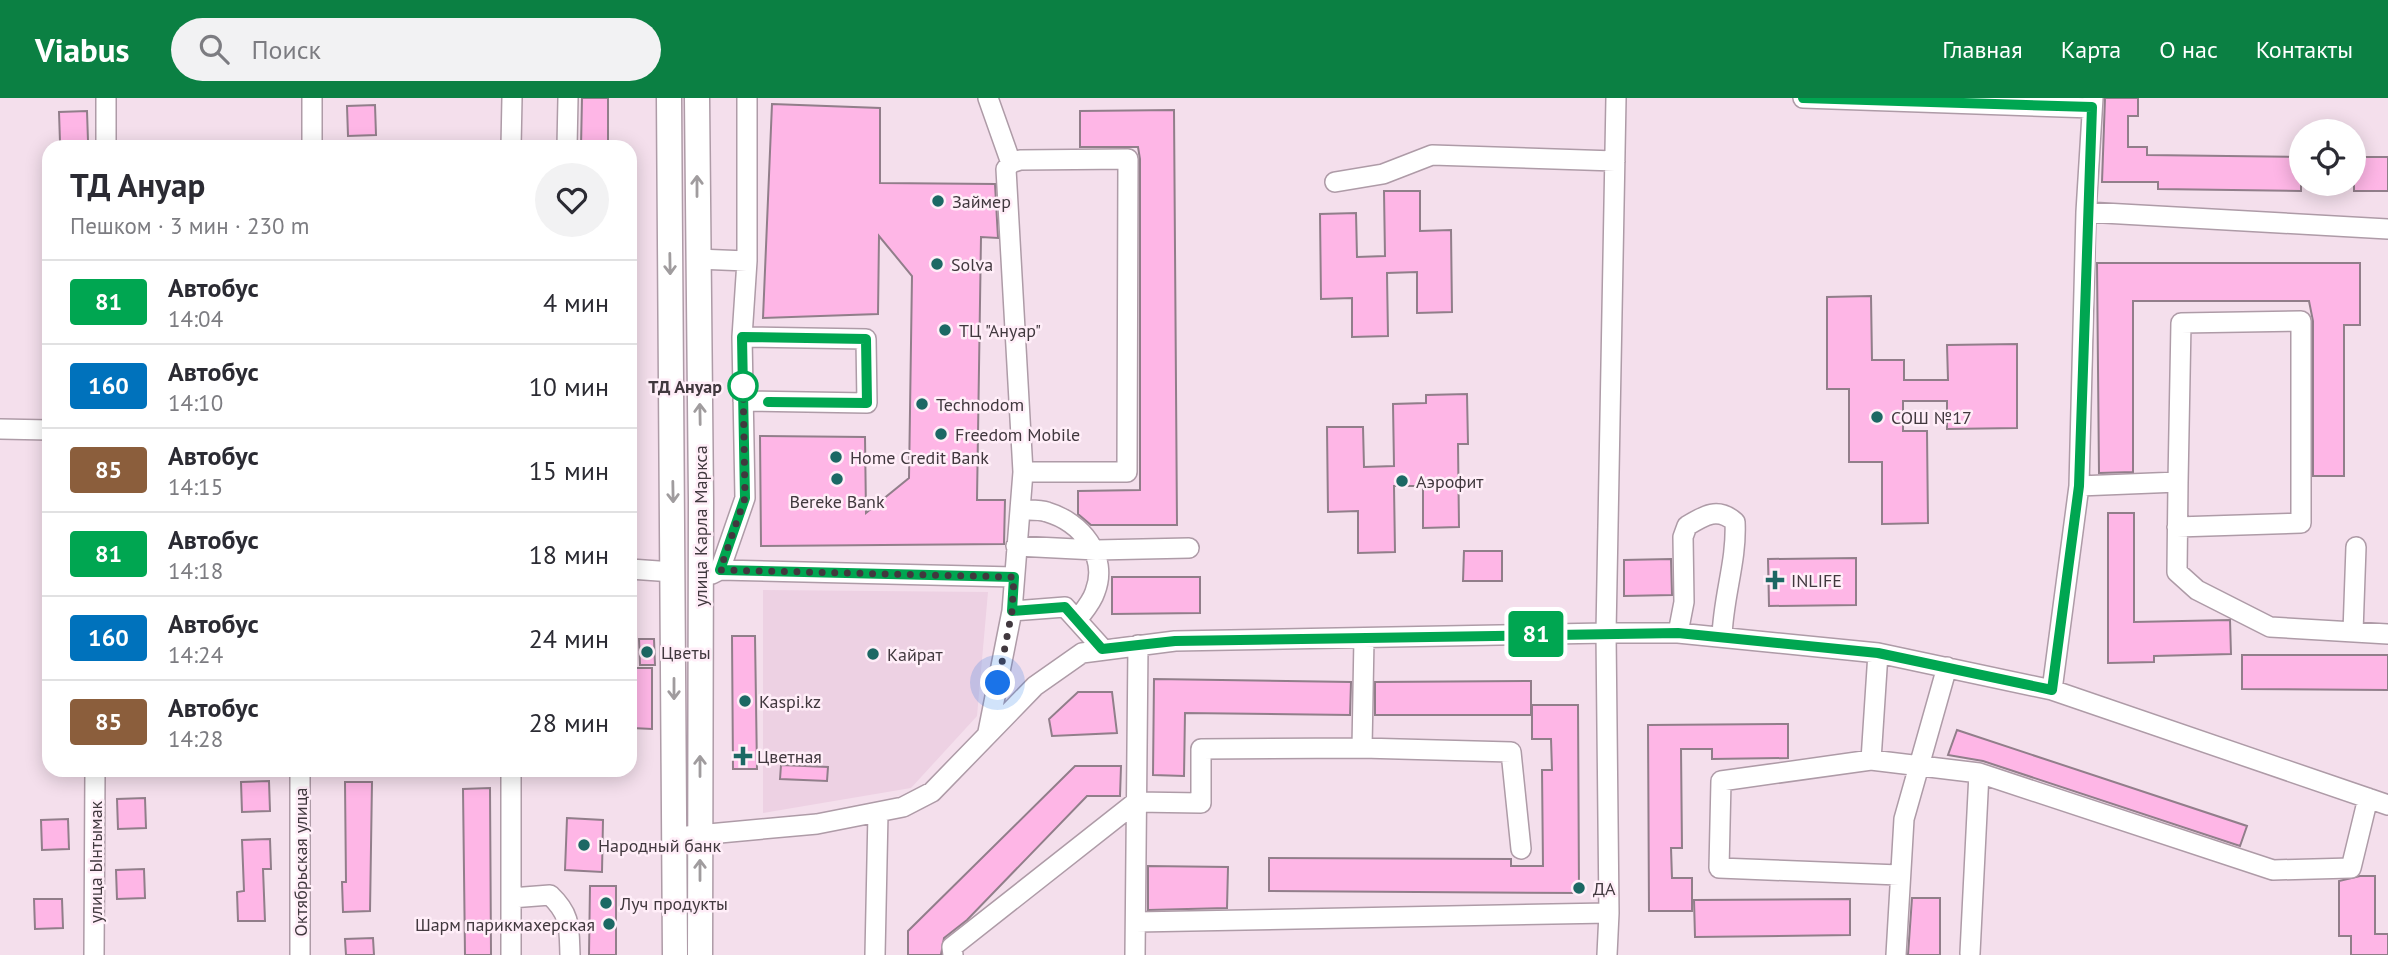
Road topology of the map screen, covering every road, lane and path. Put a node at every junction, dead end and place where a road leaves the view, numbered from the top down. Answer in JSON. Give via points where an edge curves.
{"nodes":[{"id":1,"x":107,"y":98,"type":"edge"},
{"id":2,"x":312,"y":98,"type":"edge"},
{"id":3,"x":512,"y":98,"type":"edge"},
{"id":4,"x":568,"y":98,"type":"edge"},
{"id":5,"x":669,"y":98,"type":"edge"},
{"id":6,"x":697,"y":98,"type":"edge"},
{"id":7,"x":747,"y":98,"type":"edge"},
{"id":8,"x":988,"y":98,"type":"edge"},
{"id":9,"x":1616,"y":98,"type":"edge"},
{"id":10,"x":1803,"y":98,"type":"edge"},
{"id":11,"x":2092,"y":103,"type":"edge"},
{"id":12,"x":106,"y":140,"type":"edge"},
{"id":13,"x":312,"y":140,"type":"edge"},
{"id":14,"x":511,"y":140,"type":"edge"},
{"id":15,"x":568,"y":140,"type":"edge"},
{"id":16,"x":1615,"y":161,"type":"junction"},
{"id":17,"x":1011,"y":163,"type":"junction"},
{"id":18,"x":1335,"y":181,"type":"dead end"},
{"id":19,"x":2086,"y":212,"type":"junction"},
{"id":20,"x":2388,"y":229,"type":"edge"},
{"id":21,"x":697,"y":259,"type":"junction"},
{"id":22,"x":747,"y":261,"type":"junction"},
{"id":23,"x":742,"y":337,"type":"junction"},
{"id":24,"x":743,"y":401,"type":"junction"},
{"id":25,"x":0,"y":429,"type":"edge"},
{"id":26,"x":42,"y":430,"type":"edge"},
{"id":27,"x":1023,"y":472,"type":"junction"},
{"id":28,"x":2178,"y":482,"type":"junction"},
{"id":29,"x":2079,"y":486,"type":"junction"},
{"id":30,"x":1020,"y":510,"type":"junction"},
{"id":31,"x":2177,"y":527,"type":"junction"},
{"id":32,"x":1016,"y":546,"type":"junction"},
{"id":33,"x":2356,"y":547,"type":"dead end"},
{"id":34,"x":1189,"y":548,"type":"dead end"},
{"id":35,"x":1096,"y":550,"type":"junction"},
{"id":36,"x":637,"y":569,"type":"edge"},
{"id":37,"x":673,"y":572,"type":"junction"},
{"id":38,"x":710,"y":575,"type":"junction"},
{"id":39,"x":1014,"y":577,"type":"junction"},
{"id":40,"x":1012,"y":611,"type":"junction"},
{"id":41,"x":1077,"y":620,"type":"junction"},
{"id":42,"x":2353,"y":632,"type":"junction"},
{"id":43,"x":1606,"y":633,"type":"junction"},
{"id":44,"x":1678,"y":633,"type":"junction"},
{"id":45,"x":2388,"y":634,"type":"edge"},
{"id":46,"x":1364,"y":638,"type":"junction"},
{"id":47,"x":1722,"y":638,"type":"junction"},
{"id":48,"x":1138,"y":645,"type":"junction"},
{"id":49,"x":1102,"y":649,"type":"junction"},
{"id":50,"x":1878,"y":653,"type":"junction"},
{"id":51,"x":1947,"y":667,"type":"junction"},
{"id":52,"x":2052,"y":690,"type":"junction"},
{"id":53,"x":988,"y":732,"type":"junction"},
{"id":54,"x":1362,"y":748,"type":"junction"},
{"id":55,"x":1871,"y":760,"type":"junction"},
{"id":56,"x":1920,"y":765,"type":"junction"},
{"id":57,"x":1979,"y":773,"type":"junction"},
{"id":58,"x":95,"y":777,"type":"edge"},
{"id":59,"x":300,"y":777,"type":"edge"},
{"id":60,"x":511,"y":777,"type":"edge"},
{"id":61,"x":2368,"y":798,"type":"junction"},
{"id":62,"x":1136,"y":802,"type":"junction"},
{"id":63,"x":2388,"y":805,"type":"edge"},
{"id":64,"x":878,"y":813,"type":"junction"},
{"id":65,"x":700,"y":834,"type":"junction"},
{"id":66,"x":676,"y":837,"type":"junction"},
{"id":67,"x":1521,"y":849,"type":"dead end"},
{"id":68,"x":1899,"y":875,"type":"junction"},
{"id":69,"x":511,"y":898,"type":"junction"},
{"id":70,"x":1609,"y":913,"type":"junction"},
{"id":71,"x":1136,"y":922,"type":"junction"},
{"id":72,"x":1970,"y":953,"type":"dead end"},
{"id":73,"x":94,"y":955,"type":"edge"},
{"id":74,"x":300,"y":955,"type":"edge"},
{"id":75,"x":511,"y":955,"type":"edge"},
{"id":76,"x":570,"y":955,"type":"edge"},
{"id":77,"x":676,"y":955,"type":"edge"},
{"id":78,"x":700,"y":955,"type":"edge"},
{"id":79,"x":876,"y":955,"type":"edge"},
{"id":80,"x":953,"y":955,"type":"edge"},
{"id":81,"x":1135,"y":955,"type":"edge"},
{"id":82,"x":1607,"y":955,"type":"edge"},
{"id":83,"x":1896,"y":955,"type":"edge"}],
"edges":[{"from":1,"to":12,"type":"street"},
{"from":2,"to":13,"type":"street"},
{"from":3,"to":14,"type":"street"},
{"from":4,"to":15,"type":"street"},
{"from":5,"to":37,"type":"main road","name":"улица Карла Маркса","one_way":true},
{"from":21,"to":6,"type":"main road","name":"улица Карла Маркса","one_way":true},
{"from":7,"to":22,"type":"street"},
{"from":8,"to":17,"type":"street"},
{"from":9,"to":16,"type":"street"},
{"from":10,"to":11,"type":"street"},
{"from":11,"to":19,"type":"street"},
{"from":16,"to":18,"type":"street","via":[[1432,155],[1383,174]]},
{"from":16,"to":43,"type":"street"},
{"from":17,"to":27,"type":"street","via":[[1006,169]]},
{"from":17,"to":27,"type":"street","via":[[1128,159],[1127,471]]},
{"from":19,"to":20,"type":"street"},
{"from":19,"to":29,"type":"street"},
{"from":21,"to":22,"type":"street"},
{"from":38,"to":21,"type":"main road","name":"улица Карла Маркса","one_way":true},
{"from":22,"to":23,"type":"street"},
{"from":23,"to":24,"type":"street"},
{"from":23,"to":24,"type":"street","via":[[866,339],[867,403]]},
{"from":24,"to":38,"type":"street","via":[[745,498]]},
{"from":25,"to":26,"type":"street"},
{"from":27,"to":30,"type":"street"},
{"from":28,"to":29,"type":"street"},
{"from":28,"to":31,"type":"street"},
{"from":28,"to":31,"type":"street","via":[[2181,323],[2301,321],[2301,523]]},
{"from":29,"to":52,"type":"street"},
{"from":30,"to":32,"type":"street"},
{"from":30,"to":35,"type":"street","via":[[1045,511],[1069,522]]},
{"from":31,"to":42,"type":"street","via":[[2177,572],[2197,590],[2270,627]]},
{"from":32,"to":35,"type":"street"},
{"from":32,"to":39,"type":"street"},
{"from":33,"to":42,"type":"street"},
{"from":34,"to":35,"type":"street"},
{"from":35,"to":41,"type":"street","via":[[1099,575],[1095,593]]},
{"from":36,"to":37,"type":"street"},
{"from":37,"to":66,"type":"main road","name":"улица Карла Маркса","one_way":true},
{"from":38,"to":39,"type":"street"},
{"from":65,"to":38,"type":"main road","name":"улица Карла Маркса","one_way":true},
{"from":39,"to":40,"type":"street"},
{"from":40,"to":41,"type":"street","via":[[1065,607]]},
{"from":40,"to":53,"type":"street"},
{"from":41,"to":49,"type":"street"},
{"from":42,"to":45,"type":"street"},
{"from":43,"to":44,"type":"street"},
{"from":43,"to":46,"type":"street"},
{"from":43,"to":70,"type":"street"},
{"from":44,"to":47,"type":"street"},
{"from":44,"to":47,"type":"street","via":[[1687,526],[1713,513],[1727,514],[1735,522],[1737,548],[1723,603]]},
{"from":46,"to":48,"type":"street"},
{"from":46,"to":54,"type":"street"},
{"from":47,"to":50,"type":"street"},
{"from":48,"to":49,"type":"street"},
{"from":48,"to":62,"type":"street"},
{"from":49,"to":53,"type":"street","via":[[1082,653],[1043,679]]},
{"from":50,"to":51,"type":"street"},
{"from":50,"to":55,"type":"street"},
{"from":51,"to":52,"type":"street"},
{"from":51,"to":56,"type":"street"},
{"from":52,"to":61,"type":"street"},
{"from":53,"to":64,"type":"street","via":[[933,792]]},
{"from":54,"to":62,"type":"street","via":[[1201,749],[1201,803]]},
{"from":54,"to":67,"type":"street","via":[[1511,752]]},
{"from":55,"to":56,"type":"street"},
{"from":55,"to":68,"type":"street","via":[[1721,781],[1719,868]]},
{"from":56,"to":57,"type":"street"},
{"from":56,"to":68,"type":"street","via":[[1904,819]]},
{"from":57,"to":61,"type":"street","via":[[2273,870],[2351,868]]},
{"from":57,"to":72,"type":"street"},
{"from":58,"to":73,"type":"street","name":"улица Ынтымак"},
{"from":59,"to":74,"type":"street","name":"Октябрьская улица"},
{"from":60,"to":69,"type":"street"},
{"from":61,"to":63,"type":"street"},
{"from":62,"to":71,"type":"street"},
{"from":62,"to":80,"type":"street","via":[[952,947]]},
{"from":64,"to":65,"type":"street","via":[[817,824]]},
{"from":64,"to":79,"type":"street"},
{"from":65,"to":66,"type":"street"},
{"from":78,"to":65,"type":"main road","name":"улица Карла Маркса","one_way":true},
{"from":66,"to":77,"type":"main road","name":"улица Карла Маркса"},
{"from":68,"to":83,"type":"street"},
{"from":69,"to":75,"type":"street"},
{"from":69,"to":76,"type":"street","via":[[550,895],[564,908]]},
{"from":70,"to":71,"type":"street"},
{"from":70,"to":82,"type":"street"},
{"from":71,"to":81,"type":"street"}]}
